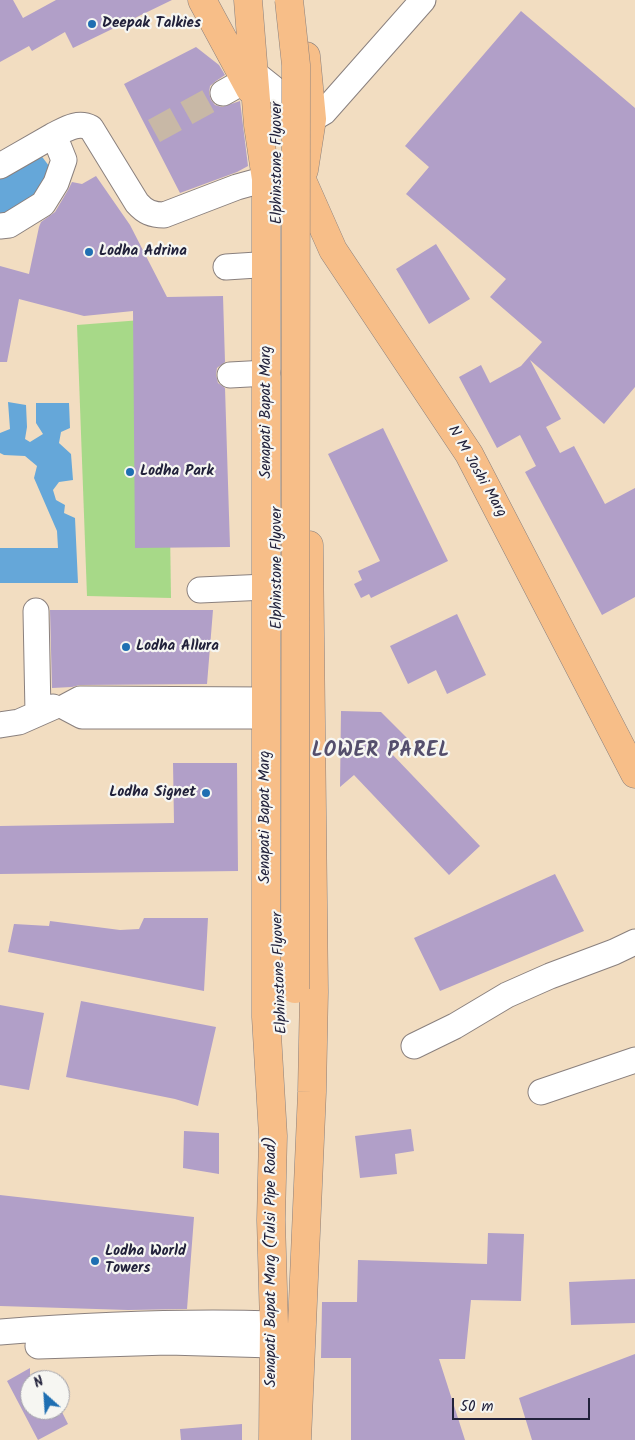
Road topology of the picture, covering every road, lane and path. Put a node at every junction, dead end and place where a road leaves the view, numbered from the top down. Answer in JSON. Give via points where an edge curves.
{"nodes":[{"id":1,"x":202,"y":0,"type":"edge"},
{"id":2,"x":248,"y":0,"type":"edge"},
{"id":3,"x":272,"y":0,"type":"edge"},
{"id":4,"x":289,"y":0,"type":"edge"},
{"id":5,"x":301,"y":0,"type":"edge"},
{"id":6,"x":423,"y":0,"type":"edge"},
{"id":7,"x":245,"y":87,"type":"junction"},
{"id":8,"x":312,"y":119,"type":"junction"},
{"id":9,"x":56,"y":139,"type":"junction"},
{"id":10,"x":0,"y":166,"type":"edge"},
{"id":11,"x":266,"y":178,"type":"junction"},
{"id":12,"x":302,"y":180,"type":"junction"},
{"id":13,"x":0,"y":226,"type":"edge"},
{"id":14,"x":333,"y":250,"type":"junction"},
{"id":15,"x":306,"y":258,"type":"junction"},
{"id":16,"x":266,"y":262,"type":"junction"},
{"id":17,"x":226,"y":267,"type":"dead end"},
{"id":18,"x":267,"y":379,"type":"junction"},
{"id":19,"x":230,"y":381,"type":"dead end"},
{"id":20,"x":266,"y":587,"type":"junction"},
{"id":21,"x":200,"y":590,"type":"dead end"},
{"id":22,"x":36,"y":611,"type":"dead end"},
{"id":23,"x":266,"y":708,"type":"junction"},
{"id":24,"x":38,"y":713,"type":"junction"},
{"id":25,"x":0,"y":725,"type":"edge"},
{"id":26,"x":635,"y":774,"type":"edge"},
{"id":27,"x":635,"y":942,"type":"edge"},
{"id":28,"x":414,"y":1046,"type":"dead end"},
{"id":29,"x":635,"y":1060,"type":"edge"},
{"id":30,"x":299,"y":1077,"type":"junction"},
{"id":31,"x":541,"y":1092,"type":"dead end"},
{"id":32,"x":271,"y":1095,"type":"joint"},
{"id":33,"x":273,"y":1136,"type":"junction"},
{"id":34,"x":273,"y":1334,"type":"junction"},
{"id":35,"x":5,"y":1340,"type":"edge"},
{"id":36,"x":300,"y":1435,"type":"edge"},
{"id":37,"x":271,"y":1436,"type":"edge"}],
"edges":[{"from":1,"to":7,"type":"main road"},
{"from":2,"to":7,"type":"main road","name":"Senapati Bapat Marg"},
{"from":3,"to":30,"type":"main road","name":"Elphinstone Flyover","via":[[278,64],[279,980]]},
{"from":4,"to":30,"type":"main road","name":"Elphinstone Flyover","bridge":true,"via":[[296,65],[295,989]]},
{"from":5,"to":8,"type":"main road"},
{"from":6,"to":8,"type":"street","via":[[324,112]]},
{"from":7,"to":8,"type":"street"},
{"from":7,"to":11,"type":"main road","name":"Senapati Bapat Marg","via":[[258,125]]},
{"from":7,"to":12,"type":"main road","name":"N M Joshi Marg"},
{"from":8,"to":12,"type":"main road"},
{"from":9,"to":10,"type":"street"},
{"from":9,"to":11,"type":"street","via":[[68,128],[79,125],[92,128],[137,203],[145,212],[155,215],[164,215]]},
{"from":9,"to":13,"type":"street","via":[[64,160],[56,183],[43,204],[9,225]]},
{"from":11,"to":12,"type":"street"},
{"from":11,"to":16,"type":"main road","name":"Senapati Bapat Marg"},
{"from":12,"to":14,"type":"main road","name":"N M Joshi Marg"},
{"from":12,"to":15,"type":"main road"},
{"from":14,"to":15,"type":"main road","via":[[317,246]]},
{"from":14,"to":26,"type":"main road","name":"N M Joshi Marg","via":[[469,454]]},
{"from":15,"to":16,"type":"main road"},
{"from":15,"to":30,"type":"main road","via":[[314,982]]},
{"from":16,"to":17,"type":"street"},
{"from":16,"to":18,"type":"main road","name":"Senapati Bapat Marg"},
{"from":18,"to":19,"type":"street"},
{"from":18,"to":20,"type":"main road","name":"Senapati Bapat Marg"},
{"from":20,"to":21,"type":"street"},
{"from":20,"to":23,"type":"main road","name":"Senapati Bapat Marg"},
{"from":22,"to":24,"type":"street"},
{"from":23,"to":24,"type":"street","via":[[82,716],[65,708],[50,706]]},
{"from":23,"to":32,"type":"main road","name":"Senapati Bapat Marg","via":[[266,1017]]},
{"from":24,"to":25,"type":"street","via":[[19,722]]},
{"from":27,"to":28,"type":"street","via":[[507,995]]},
{"from":29,"to":31,"type":"street"},
{"from":30,"to":33,"type":"main road","name":"Elphinstone Flyover"},
{"from":30,"to":36,"type":"main road","name":"Senapati Bapat Marg (Tulsi Pipe Road)"},
{"from":32,"to":33,"type":"main road","name":"Senapati Bapat Marg (Tulsi Pipe Road)"},
{"from":33,"to":34,"type":"main road","name":"Senapati Bapat Marg (Tulsi Pipe Road)"},
{"from":34,"to":35,"type":"street","via":[[132,1323]]},
{"from":34,"to":37,"type":"main road","name":"Senapati Bapat Marg (Tulsi Pipe Road)"}]}
